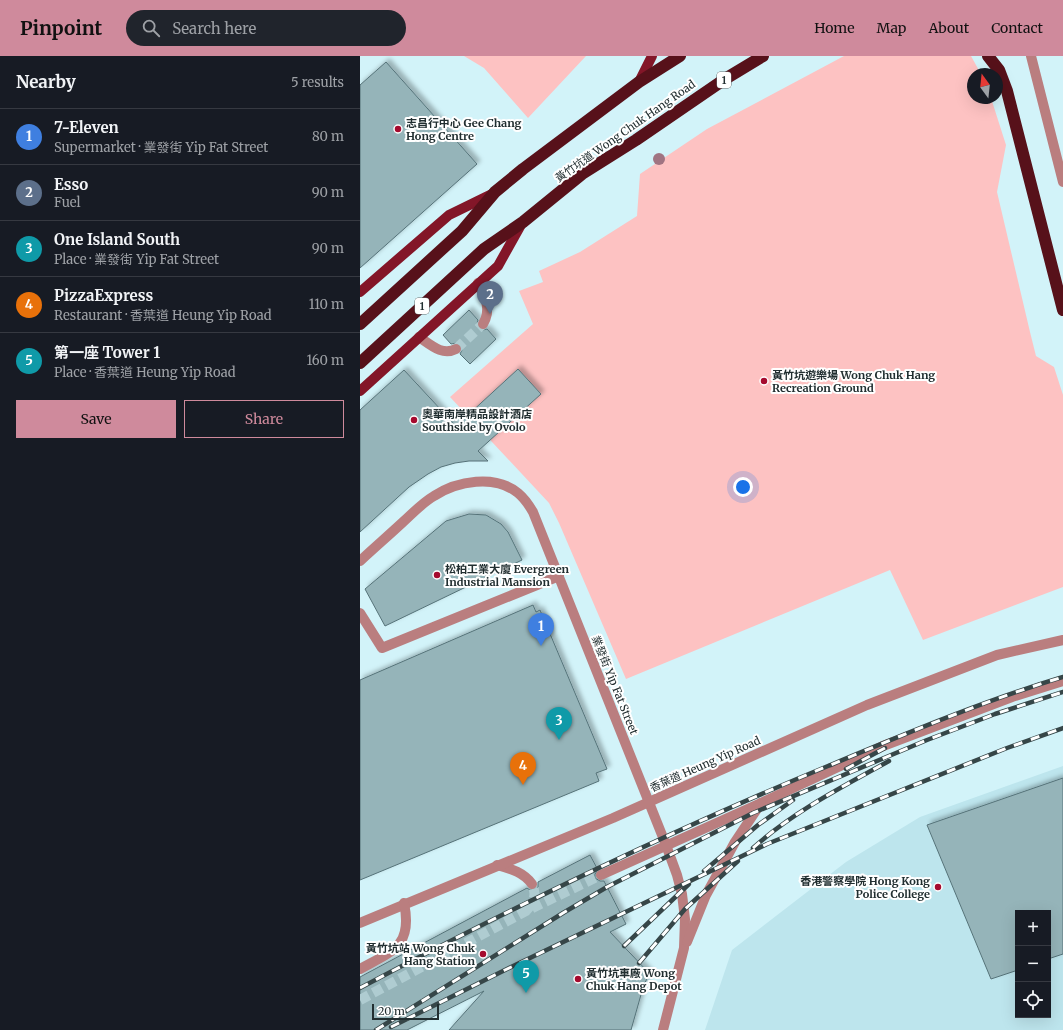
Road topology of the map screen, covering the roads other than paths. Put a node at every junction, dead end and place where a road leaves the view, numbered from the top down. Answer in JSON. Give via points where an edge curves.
{"nodes":[{"id":1,"x":652,"y":56,"type":"edge"},
{"id":2,"x":680,"y":56,"type":"edge"},
{"id":3,"x":763,"y":56,"type":"edge"},
{"id":4,"x":988,"y":56,"type":"edge"},
{"id":5,"x":1031,"y":56,"type":"edge"},
{"id":6,"x":639,"y":82,"type":"junction"},
{"id":7,"x":1063,"y":182,"type":"edge"},
{"id":8,"x":495,"y":192,"type":"junction"},
{"id":9,"x":523,"y":222,"type":"junction"},
{"id":10,"x":478,"y":283,"type":"junction"},
{"id":11,"x":360,"y":292,"type":"edge"},
{"id":12,"x":1063,"y":310,"type":"edge"},
{"id":13,"x":360,"y":324,"type":"edge"},
{"id":14,"x":482,"y":324,"type":"tunnel mouth"},
{"id":15,"x":419,"y":337,"type":"junction"},
{"id":16,"x":456,"y":349,"type":"tunnel mouth"},
{"id":17,"x":360,"y":363,"type":"edge"},
{"id":18,"x":360,"y":391,"type":"edge"},
{"id":19,"x":360,"y":561,"type":"edge"},
{"id":20,"x":559,"y":576,"type":"junction"},
{"id":21,"x":360,"y":613,"type":"edge"},
{"id":22,"x":363,"y":623,"type":"edge"},
{"id":23,"x":1063,"y":640,"type":"edge"},
{"id":24,"x":1063,"y":681,"type":"edge"},
{"id":25,"x":649,"y":802,"type":"junction"},
{"id":26,"x":761,"y":803,"type":"junction"},
{"id":27,"x":666,"y":845,"type":"junction"},
{"id":28,"x":497,"y":865,"type":"junction"},
{"id":29,"x":601,"y":875,"type":"tunnel mouth"},
{"id":30,"x":532,"y":884,"type":"dead end"},
{"id":31,"x":404,"y":903,"type":"junction"},
{"id":32,"x":360,"y":922,"type":"edge"},
{"id":33,"x":684,"y":948,"type":"junction"},
{"id":34,"x":360,"y":969,"type":"edge"},
{"id":35,"x":663,"y":1030,"type":"edge"}],
"edges":[{"from":1,"to":6,"type":"main road"},
{"from":2,"to":6,"type":"highway"},
{"from":3,"to":9,"type":"highway","name":"黃竹坑道 Wong Chuk Hang Road","number":"1","via":[[582,174]]},
{"from":4,"to":12,"type":"highway","via":[[999,70],[1007,91]]},
{"from":5,"to":7,"type":"street"},
{"from":6,"to":8,"type":"highway"},
{"from":8,"to":11,"type":"main road","via":[[449,215]]},
{"from":8,"to":13,"type":"highway","via":[[462,231]]},
{"from":9,"to":10,"type":"main road","name":"黃竹坑道 Wong Chuk Hang Road","via":[[498,266]]},
{"from":9,"to":17,"type":"highway","number":"1","via":[[484,249]]},
{"from":10,"to":14,"type":"street","via":[[488,306],[487,316]]},
{"from":10,"to":15,"type":"main road","name":"黃竹坑道 Wong Chuk Hang Road"},
{"from":15,"to":16,"type":"street","via":[[441,351]]},
{"from":15,"to":18,"type":"main road","name":"黃竹坑道 Wong Chuk Hang Road"},
{"from":19,"to":20,"type":"street","name":"業發街 Yip Fat Street","via":[[435,495],[463,484],[492,482],[517,492],[526,501]]},
{"from":20,"to":22,"type":"street","via":[[382,648]]},
{"from":20,"to":25,"type":"street","name":"業發街 Yip Fat Street"},
{"from":21,"to":22,"type":"street"},
{"from":23,"to":25,"type":"street","name":"香葉道 Heung Yip Road","via":[[997,655],[867,705]]},
{"from":24,"to":26,"type":"street","via":[[1012,697],[883,746]]},
{"from":25,"to":27,"type":"street","name":"業發街 Yip Fat Street"},
{"from":25,"to":28,"type":"street","name":"香葉道 Heung Yip Road"},
{"from":26,"to":27,"type":"street"},
{"from":26,"to":33,"type":"street","via":[[735,842],[706,895]]},
{"from":27,"to":29,"type":"street"},
{"from":27,"to":33,"type":"street","name":"業發街 Yip Fat Street","via":[[678,875],[682,894],[685,919]]},
{"from":28,"to":30,"type":"street","via":[[516,870]]},
{"from":28,"to":31,"type":"street","name":"香葉道 Heung Yip Road"},
{"from":31,"to":32,"type":"street","name":"香葉道 Heung Yip Road"},
{"from":31,"to":34,"type":"street","via":[[407,923],[400,943],[393,951]]},
{"from":33,"to":35,"type":"street"}]}
